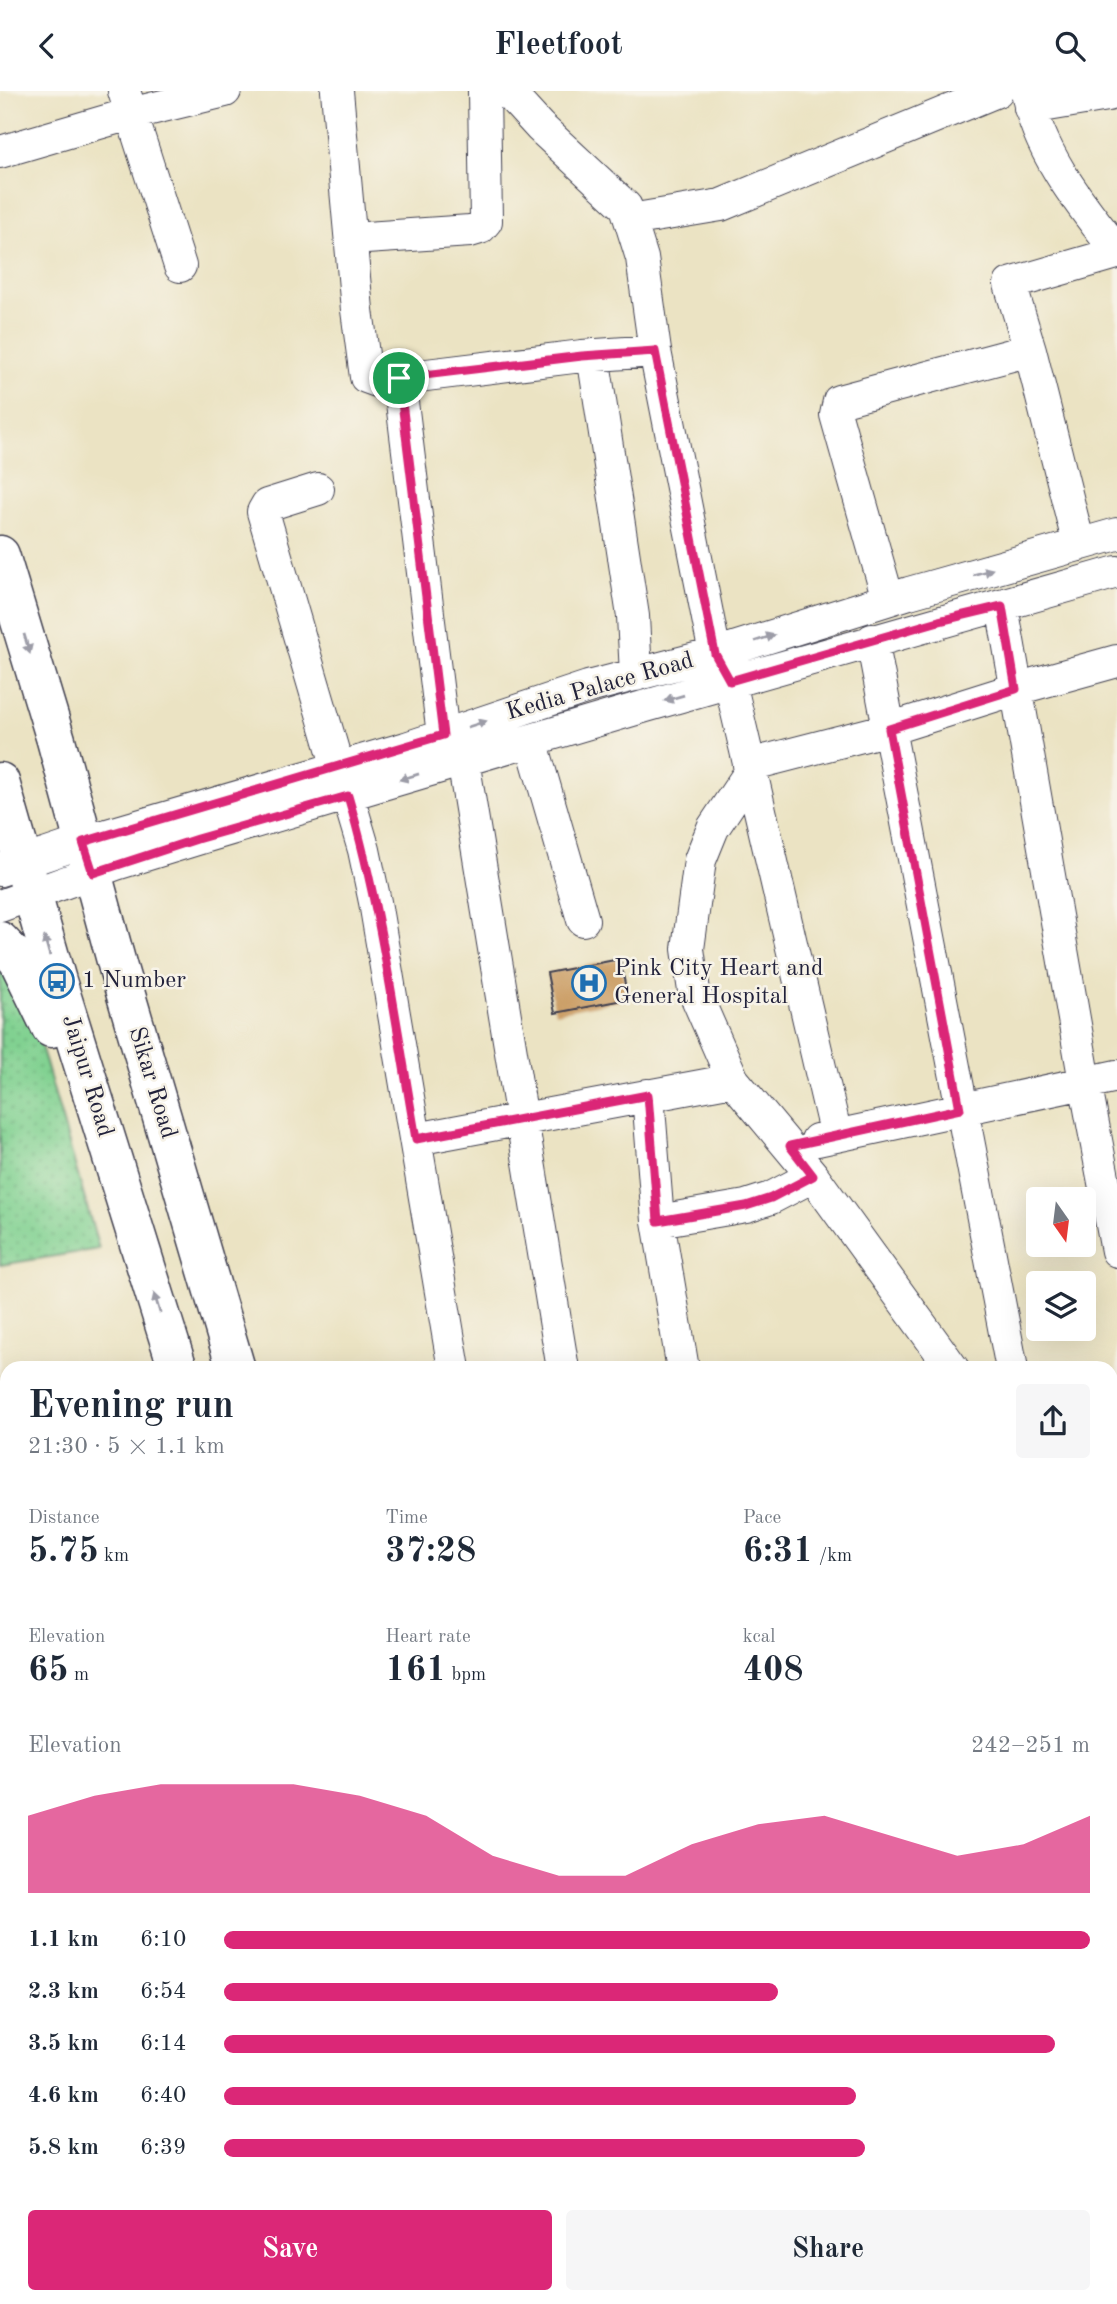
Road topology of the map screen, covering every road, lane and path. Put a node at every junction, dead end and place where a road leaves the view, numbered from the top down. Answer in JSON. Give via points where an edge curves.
{"nodes":[{"id":1,"x":337,"y":91,"type":"edge"},
{"id":2,"x":484,"y":91,"type":"edge"},
{"id":3,"x":507,"y":91,"type":"edge"},
{"id":4,"x":997,"y":91,"type":"edge"},
{"id":5,"x":208,"y":93,"type":"edge"},
{"id":6,"x":1108,"y":95,"type":"dead end"},
{"id":7,"x":1029,"y":99,"type":"edge"},
{"id":8,"x":127,"y":103,"type":"edge"},
{"id":9,"x":0,"y":152,"type":"edge"},
{"id":10,"x":630,"y":220,"type":"junction"},
{"id":11,"x":351,"y":239,"type":"junction"},
{"id":12,"x":1117,"y":252,"type":"edge"},
{"id":13,"x":180,"y":266,"type":"dead end"},
{"id":14,"x":1030,"y":350,"type":"junction"},
{"id":15,"x":655,"y":351,"type":"junction"},
{"id":16,"x":593,"y":355,"type":"junction"},
{"id":17,"x":399,"y":378,"type":"junction"},
{"id":18,"x":318,"y":489,"type":"dead end"},
{"id":19,"x":1117,"y":534,"type":"edge"},
{"id":20,"x":1079,"y":545,"type":"junction"},
{"id":21,"x":0,"y":555,"type":"edge"},
{"id":22,"x":1117,"y":572,"type":"edge"},
{"id":23,"x":888,"y":599,"type":"junction"},
{"id":24,"x":1002,"y":606,"type":"junction"},
{"id":25,"x":872,"y":640,"type":"junction"},
{"id":26,"x":715,"y":654,"type":"junction"},
{"id":27,"x":1117,"y":661,"type":"edge"},
{"id":28,"x":636,"y":675,"type":"junction"},
{"id":29,"x":730,"y":681,"type":"junction"},
{"id":30,"x":1016,"y":689,"type":"junction"},
{"id":31,"x":889,"y":729,"type":"junction"},
{"id":32,"x":443,"y":735,"type":"junction"},
{"id":33,"x":531,"y":740,"type":"junction"},
{"id":34,"x":463,"y":760,"type":"junction"},
{"id":35,"x":750,"y":768,"type":"junction"},
{"id":36,"x":0,"y":782,"type":"edge"},
{"id":37,"x":343,"y":782,"type":"junction"},
{"id":38,"x":93,"y":862,"type":"junction"},
{"id":39,"x":14,"y":883,"type":"edge"},
{"id":40,"x":583,"y":920,"type":"dead end"},
{"id":41,"x":0,"y":941,"type":"edge"},
{"id":42,"x":76,"y":1041,"type":"junction"},
{"id":43,"x":1117,"y":1076,"type":"edge"},
{"id":44,"x":733,"y":1080,"type":"junction"},
{"id":45,"x":1085,"y":1082,"type":"junction"},
{"id":46,"x":648,"y":1095,"type":"junction"},
{"id":47,"x":960,"y":1109,"type":"junction"},
{"id":48,"x":520,"y":1119,"type":"junction"},
{"id":49,"x":836,"y":1136,"type":"junction"},
{"id":50,"x":416,"y":1139,"type":"junction"},
{"id":51,"x":790,"y":1146,"type":"junction"},
{"id":52,"x":813,"y":1176,"type":"junction"},
{"id":53,"x":658,"y":1221,"type":"junction"},
{"id":54,"x":1117,"y":1251,"type":"edge"},
{"id":55,"x":175,"y":1361,"type":"edge"},
{"id":56,"x":234,"y":1361,"type":"edge"},
{"id":57,"x":247,"y":1361,"type":"edge"},
{"id":58,"x":453,"y":1361,"type":"edge"},
{"id":59,"x":562,"y":1361,"type":"edge"},
{"id":60,"x":682,"y":1361,"type":"edge"},
{"id":61,"x":947,"y":1361,"type":"edge"},
{"id":62,"x":1010,"y":1361,"type":"edge"}],
"edges":[{"from":1,"to":11,"type":"street"},
{"from":2,"to":11,"type":"street","via":[[488,213],[480,228]]},
{"from":3,"to":10,"type":"street","via":[[626,207]]},
{"from":4,"to":10,"type":"street","via":[[721,205]]},
{"from":5,"to":8,"type":"street"},
{"from":6,"to":7,"type":"street"},
{"from":7,"to":12,"type":"street","via":[[1071,193]]},
{"from":8,"to":9,"type":"street"},
{"from":8,"to":13,"type":"street"},
{"from":10,"to":15,"type":"street","via":[[642,258]]},
{"from":11,"to":17,"type":"street","via":[[366,377],[377,381]]},
{"from":12,"to":14,"type":"street","via":[[1010,284]]},
{"from":14,"to":20,"type":"street"},
{"from":14,"to":23,"type":"street","via":[[839,401],[836,415]]},
{"from":15,"to":16,"type":"street"},
{"from":15,"to":26,"type":"street"},
{"from":16,"to":17,"type":"street"},
{"from":16,"to":28,"type":"street","via":[[629,593]]},
{"from":17,"to":32,"type":"street"},
{"from":18,"to":37,"type":"street","via":[[267,505],[263,512]]},
{"from":19,"to":20,"type":"street","name":"Kedia Palace Road"},
{"from":23,"to":20,"type":"street","name":"Kedia Palace Road","one_way":true},
{"from":21,"to":38,"type":"main road","name":"Sikar Road","one_way":true},
{"from":22,"to":24,"type":"street","name":"Kedia Palace Road"},
{"from":26,"to":23,"type":"street","name":"Kedia Palace Road","one_way":true},
{"from":24,"to":25,"type":"street","name":"Kedia Palace Road"},
{"from":24,"to":30,"type":"street"},
{"from":25,"to":29,"type":"street","name":"Kedia Palace Road"},
{"from":25,"to":31,"type":"street"},
{"from":26,"to":28,"type":"street","name":"Kedia Palace Road"},
{"from":26,"to":29,"type":"street"},
{"from":27,"to":30,"type":"street"},
{"from":32,"to":28,"type":"street","name":"Kedia Palace Road","one_way":true},
{"from":29,"to":33,"type":"street","name":"Kedia Palace Road","one_way":true},
{"from":29,"to":35,"type":"street"},
{"from":30,"to":31,"type":"street"},
{"from":30,"to":45,"type":"street"},
{"from":31,"to":35,"type":"street"},
{"from":31,"to":47,"type":"street"},
{"from":32,"to":37,"type":"street","name":"Kedia Palace Road"},
{"from":33,"to":34,"type":"street","name":"Kedia Palace Road"},
{"from":33,"to":40,"type":"street"},
{"from":34,"to":37,"type":"street","name":"Kedia Palace Road","one_way":true},
{"from":34,"to":48,"type":"street"},
{"from":35,"to":44,"type":"street","via":[[713,828],[700,860],[688,949],[694,991]]},
{"from":35,"to":49,"type":"street"},
{"from":36,"to":39,"type":"main road","name":"Jaipur Road"},
{"from":37,"to":38,"type":"street","name":"Kedia Palace Road"},
{"from":37,"to":50,"type":"street","via":[[375,902]]},
{"from":38,"to":39,"type":"street","name":"Kedia Palace Road"},
{"from":38,"to":56,"type":"main road","name":"Sikar Road","via":[[118,968]]},
{"from":38,"to":57,"type":"street"},
{"from":42,"to":39,"type":"main road","name":"Jaipur Road","one_way":true},
{"from":41,"to":42,"type":"main road","via":[[18,960],[53,1032]]},
{"from":55,"to":42,"type":"main road","name":"Jaipur Road","one_way":true},
{"from":43,"to":45,"type":"street"},
{"from":44,"to":46,"type":"street"},
{"from":44,"to":51,"type":"street"},
{"from":45,"to":47,"type":"street"},
{"from":45,"to":54,"type":"street"},
{"from":46,"to":48,"type":"street"},
{"from":46,"to":53,"type":"street"},
{"from":47,"to":49,"type":"street"},
{"from":47,"to":62,"type":"street"},
{"from":48,"to":50,"type":"street"},
{"from":48,"to":59,"type":"street"},
{"from":49,"to":51,"type":"street"},
{"from":50,"to":58,"type":"street"},
{"from":51,"to":52,"type":"street"},
{"from":52,"to":53,"type":"street","via":[[746,1206]]},
{"from":52,"to":61,"type":"street"},
{"from":53,"to":60,"type":"street"}]}
